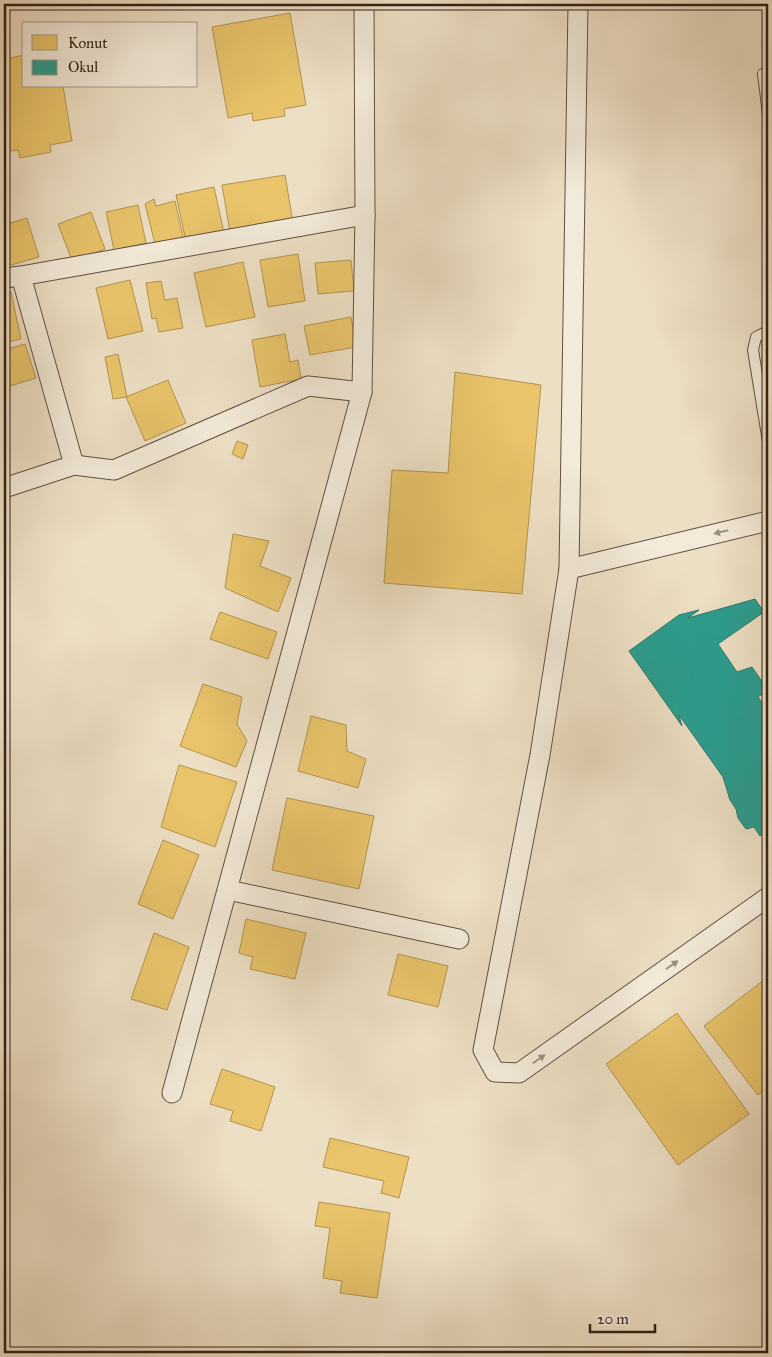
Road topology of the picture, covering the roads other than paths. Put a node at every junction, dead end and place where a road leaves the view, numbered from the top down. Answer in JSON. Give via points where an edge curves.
{"nodes":[{"id":1,"x":364,"y":4,"type":"edge"},
{"id":2,"x":578,"y":4,"type":"edge"},
{"id":3,"x":768,"y":73,"type":"edge"},
{"id":4,"x":768,"y":114,"type":"edge"},
{"id":5,"x":365,"y":215,"type":"junction"},
{"id":6,"x":12,"y":277,"type":"edge"},
{"id":7,"x":768,"y":331,"type":"edge"},
{"id":8,"x":362,"y":392,"type":"junction"},
{"id":9,"x":768,"y":442,"type":"edge"},
{"id":10,"x":74,"y":465,"type":"junction"},
{"id":11,"x":4,"y":488,"type":"edge"},
{"id":12,"x":768,"y":521,"type":"edge"},
{"id":13,"x":569,"y":569,"type":"junction"},
{"id":14,"x":228,"y":890,"type":"junction"},
{"id":15,"x":768,"y":897,"type":"edge"},
{"id":16,"x":459,"y":939,"type":"dead end"},
{"id":17,"x":172,"y":1094,"type":"dead end"}],
"edges":[{"from":1,"to":5,"type":"street"},
{"from":2,"to":13,"type":"street"},
{"from":3,"to":4,"type":"lane","via":[[763,74]]},
{"from":5,"to":6,"type":"street"},
{"from":5,"to":8,"type":"street"},
{"from":6,"to":10,"type":"street"},
{"from":7,"to":9,"type":"lane","via":[[756,336],[752,350]]},
{"from":8,"to":10,"type":"street","via":[[308,386],[114,470]]},
{"from":8,"to":14,"type":"street"},
{"from":10,"to":11,"type":"street"},
{"from":12,"to":13,"type":"street","one_way":true},
{"from":13,"to":15,"type":"street","one_way":true,"via":[[540,755],[483,1050],[495,1072],[519,1073]]},
{"from":14,"to":16,"type":"street"},
{"from":14,"to":17,"type":"street"}]}
